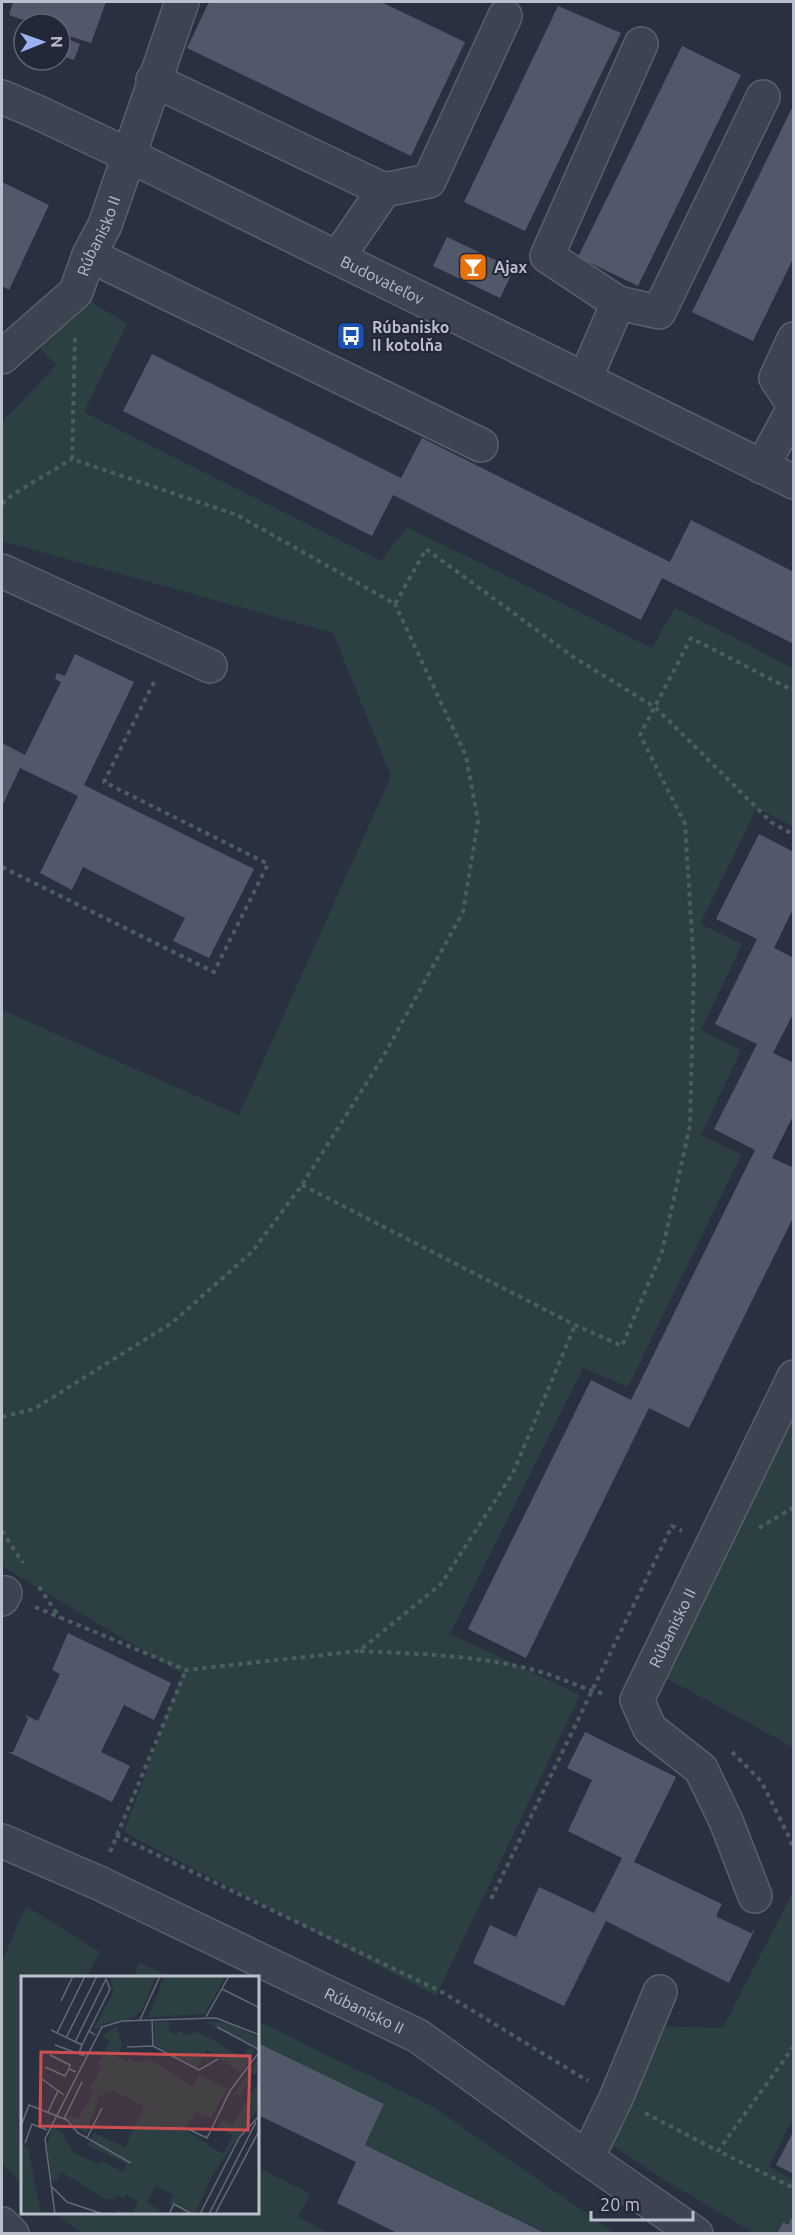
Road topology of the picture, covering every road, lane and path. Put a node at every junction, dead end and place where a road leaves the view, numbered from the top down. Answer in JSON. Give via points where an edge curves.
{"nodes":[{"id":1,"x":182,"y":2,"type":"edge"},
{"id":2,"x":505,"y":16,"type":"dead end"},
{"id":3,"x":641,"y":44,"type":"dead end"},
{"id":4,"x":153,"y":80,"type":"junction"},
{"id":5,"x":2,"y":97,"type":"edge"},
{"id":6,"x":763,"y":97,"type":"dead end"},
{"id":7,"x":128,"y":155,"type":"junction"},
{"id":8,"x":384,"y":190,"type":"junction"},
{"id":9,"x":89,"y":255,"type":"junction"},
{"id":10,"x":338,"y":257,"type":"junction"},
{"id":11,"x":76,"y":292,"type":"junction"},
{"id":12,"x":618,"y":303,"type":"junction"},
{"id":13,"x":794,"y":339,"type":"edge"},
{"id":14,"x":2,"y":357,"type":"edge"},
{"id":15,"x":585,"y":379,"type":"junction"},
{"id":16,"x":794,"y":406,"type":"edge"},
{"id":17,"x":481,"y":445,"type":"dead end"},
{"id":18,"x":72,"y":459,"type":"junction"},
{"id":19,"x":762,"y":467,"type":"junction"},
{"id":20,"x":794,"y":482,"type":"edge"},
{"id":21,"x":2,"y":504,"type":"edge"},
{"id":22,"x":2,"y":571,"type":"edge"},
{"id":23,"x":394,"y":604,"type":"junction"},
{"id":24,"x":171,"y":648,"type":"junction"},
{"id":25,"x":210,"y":666,"type":"dead end"},
{"id":26,"x":794,"y":691,"type":"edge"},
{"id":27,"x":656,"y":708,"type":"junction"},
{"id":28,"x":794,"y":835,"type":"edge"},
{"id":29,"x":2,"y":867,"type":"edge"},
{"id":30,"x":302,"y":1185,"type":"junction"},
{"id":31,"x":575,"y":1325,"type":"junction"},
{"id":32,"x":794,"y":1377,"type":"edge"},
{"id":33,"x":2,"y":1417,"type":"edge"},
{"id":34,"x":687,"y":1533,"type":"dead end"},
{"id":35,"x":61,"y":1618,"type":"dead end"},
{"id":36,"x":359,"y":1651,"type":"junction"},
{"id":37,"x":186,"y":1670,"type":"junction"},
{"id":38,"x":591,"y":1691,"type":"junction"},
{"id":39,"x":608,"y":1694,"type":"dead end"},
{"id":40,"x":728,"y":1748,"type":"dead end"},
{"id":41,"x":116,"y":1834,"type":"junction"},
{"id":42,"x":2,"y":1841,"type":"edge"},
{"id":43,"x":794,"y":1852,"type":"edge"},
{"id":44,"x":99,"y":1883,"type":"junction"},
{"id":45,"x":756,"y":1896,"type":"dead end"},
{"id":46,"x":491,"y":1899,"type":"dead end"},
{"id":47,"x":660,"y":1992,"type":"dead end"},
{"id":48,"x":794,"y":2046,"type":"edge"},
{"id":49,"x":616,"y":2098,"type":"junction"},
{"id":50,"x":718,"y":2151,"type":"junction"},
{"id":51,"x":587,"y":2158,"type":"junction"},
{"id":52,"x":794,"y":2188,"type":"edge"},
{"id":53,"x":2,"y":2223,"type":"edge"},
{"id":54,"x":12,"y":2234,"type":"edge"},
{"id":55,"x":696,"y":2234,"type":"edge"}],
"edges":[{"from":1,"to":4,"type":"street","name":"Rúbanisko II"},
{"from":2,"to":8,"type":"street","via":[[429,181]]},
{"from":3,"to":12,"type":"street","via":[[547,256]]},
{"from":4,"to":7,"type":"street","name":"Rúbanisko II"},
{"from":4,"to":8,"type":"street"},
{"from":5,"to":7,"type":"street","name":"Budovateľov"},
{"from":6,"to":12,"type":"street","via":[[659,312]]},
{"from":7,"to":9,"type":"street","name":"Rúbanisko II","via":[[105,225]]},
{"from":7,"to":10,"type":"street","name":"Budovateľov"},
{"from":8,"to":10,"type":"street"},
{"from":9,"to":11,"type":"street","name":"Rúbanisko II"},
{"from":9,"to":17,"type":"street"},
{"from":10,"to":15,"type":"street","name":"Budovateľov"},
{"from":11,"to":14,"type":"street","name":"Rúbanisko II"},
{"from":11,"to":18,"type":"path"},
{"from":12,"to":15,"type":"street"},
{"from":13,"to":16,"type":"street","via":[[776,378]]},
{"from":15,"to":19,"type":"street","name":"Budovateľov"},
{"from":16,"to":19,"type":"street"},
{"from":18,"to":21,"type":"path"},
{"from":18,"to":23,"type":"path","via":[[237,515]]},
{"from":19,"to":20,"type":"street","name":"Budovateľov"},
{"from":22,"to":24,"type":"street"},
{"from":23,"to":27,"type":"path","via":[[426,549],[572,656]]},
{"from":23,"to":30,"type":"path","via":[[466,756],[478,821],[463,912],[383,1057]]},
{"from":24,"to":25,"type":"street"},
{"from":24,"to":29,"type":"path","via":[[104,782],[268,864],[214,972]]},
{"from":26,"to":27,"type":"path","via":[[692,638]]},
{"from":27,"to":28,"type":"path","via":[[771,822]]},
{"from":27,"to":31,"type":"path","via":[[640,735],[685,824],[694,967],[690,1125],[662,1252],[622,1346]]},
{"from":30,"to":31,"type":"path"},
{"from":30,"to":33,"type":"path","via":[[252,1252],[173,1322],[34,1409]]},
{"from":31,"to":36,"type":"path","via":[[513,1473],[441,1584]]},
{"from":32,"to":45,"type":"street","name":"Rúbanisko II","via":[[637,1700],[650,1729],[701,1769]]},
{"from":34,"to":38,"type":"path","via":[[672,1526]]},
{"from":35,"to":37,"type":"path"},
{"from":36,"to":37,"type":"path"},
{"from":36,"to":38,"type":"path","via":[[464,1656],[532,1669]]},
{"from":37,"to":41,"type":"path"},
{"from":38,"to":39,"type":"path"},
{"from":38,"to":46,"type":"path"},
{"from":40,"to":43,"type":"path","via":[[761,1781]]},
{"from":41,"to":44,"type":"path"},
{"from":41,"to":49,"type":"path","via":[[442,1992]]},
{"from":42,"to":44,"type":"street","name":"Rúbanisko II"},
{"from":44,"to":51,"type":"street","name":"Rúbanisko II","via":[[418,2036]]},
{"from":47,"to":49,"type":"street"},
{"from":48,"to":50,"type":"path"},
{"from":49,"to":50,"type":"path"},
{"from":49,"to":51,"type":"street"},
{"from":50,"to":52,"type":"path"},
{"from":51,"to":55,"type":"street","name":"Rúbanisko II"},
{"from":53,"to":54,"type":"street"}]}
